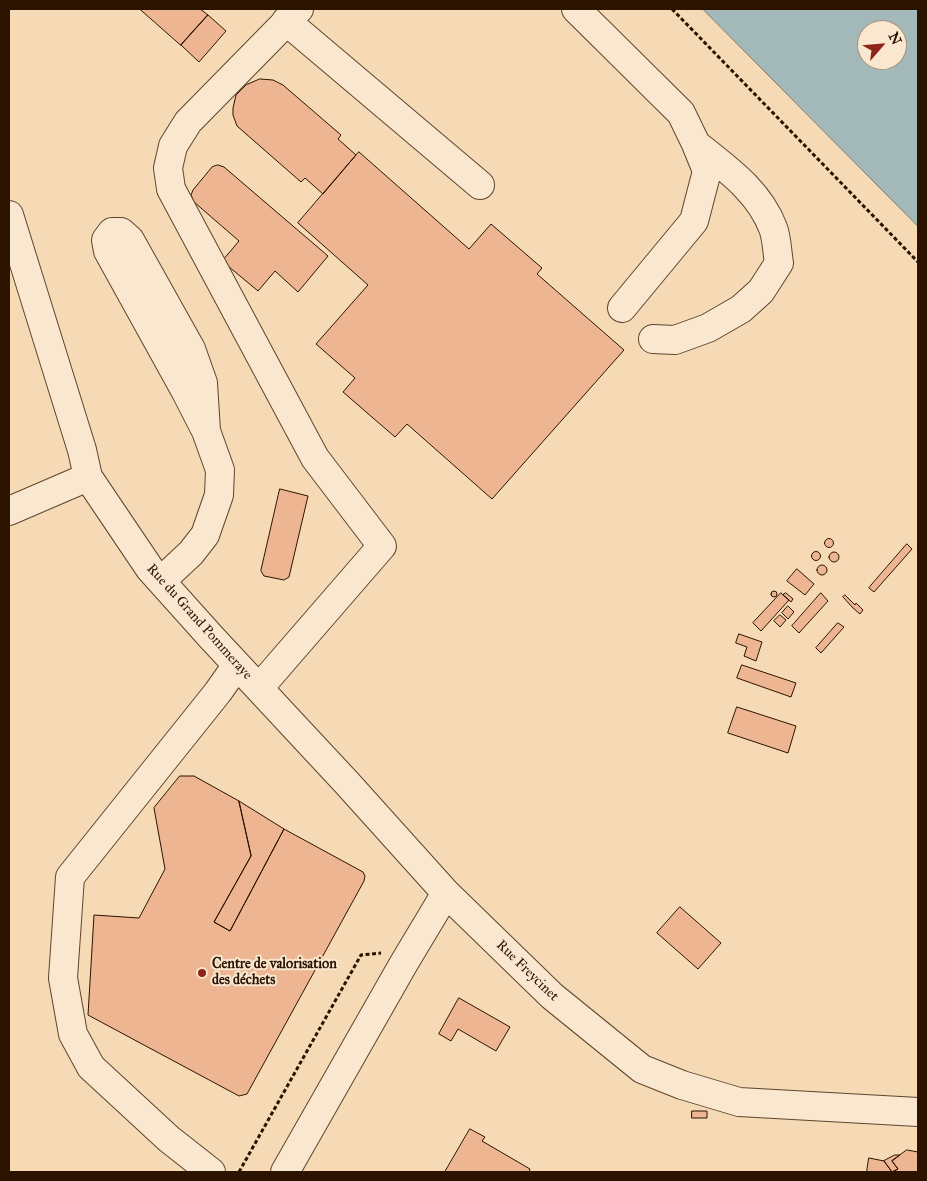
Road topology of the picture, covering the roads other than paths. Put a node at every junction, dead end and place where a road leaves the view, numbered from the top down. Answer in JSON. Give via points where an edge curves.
{"nodes":[{"id":1,"x":576,"y":9,"type":"edge"},
{"id":2,"x":292,"y":15,"type":"edge"},
{"id":3,"x":696,"y":144,"type":"junction"},
{"id":4,"x":480,"y":186,"type":"dead end"},
{"id":5,"x":9,"y":216,"type":"edge"},
{"id":6,"x":622,"y":308,"type":"dead end"},
{"id":7,"x":653,"y":339,"type":"dead end"},
{"id":8,"x":206,"y":431,"type":"junction"},
{"id":9,"x":88,"y":477,"type":"junction"},
{"id":10,"x":9,"y":511,"type":"edge"},
{"id":11,"x":161,"y":581,"type":"junction"},
{"id":12,"x":237,"y":664,"type":"junction"},
{"id":13,"x":259,"y":688,"type":"junction"},
{"id":14,"x":446,"y":893,"type":"junction"},
{"id":15,"x":918,"y":1112,"type":"edge"},
{"id":16,"x":211,"y":1172,"type":"edge"},
{"id":17,"x":285,"y":1172,"type":"edge"}],
"edges":[{"from":1,"to":3,"type":"street","via":[[681,114]]},
{"from":2,"to":4,"type":"street"},
{"from":2,"to":13,"type":"street","via":[[188,122],[173,146],[168,168],[171,189],[315,458],[382,546]]},
{"from":3,"to":6,"type":"street","via":[[707,170],[694,221]]},
{"from":3,"to":7,"type":"street","via":[[759,200],[773,229],[778,263],[761,291],[741,309],[708,328],[674,340]]},
{"from":5,"to":9,"type":"street","name":"Rue du Grand Pommeraye"},
{"from":8,"to":8,"type":"street","via":[[108,251],[106,240],[112,232],[120,232],[130,240],[191,350],[203,383]]},
{"from":8,"to":11,"type":"street","via":[[220,470],[219,495],[205,535]]},
{"from":9,"to":10,"type":"street"},
{"from":9,"to":11,"type":"street","name":"Rue du Grand Pommeraye"},
{"from":11,"to":12,"type":"street","name":"Rue du Grand Pommeraye"},
{"from":12,"to":13,"type":"street","name":"Rue du Grand Pommeraye"},
{"from":12,"to":16,"type":"street","via":[[70,877],[63,978],[73,1034],[91,1067],[169,1139]]},
{"from":13,"to":14,"type":"street","name":"Rue du Grand Pommeraye"},
{"from":14,"to":15,"type":"street","name":"Rue Freycinet","via":[[552,996],[642,1069],[682,1086],[739,1102]]},
{"from":14,"to":17,"type":"street"}]}
